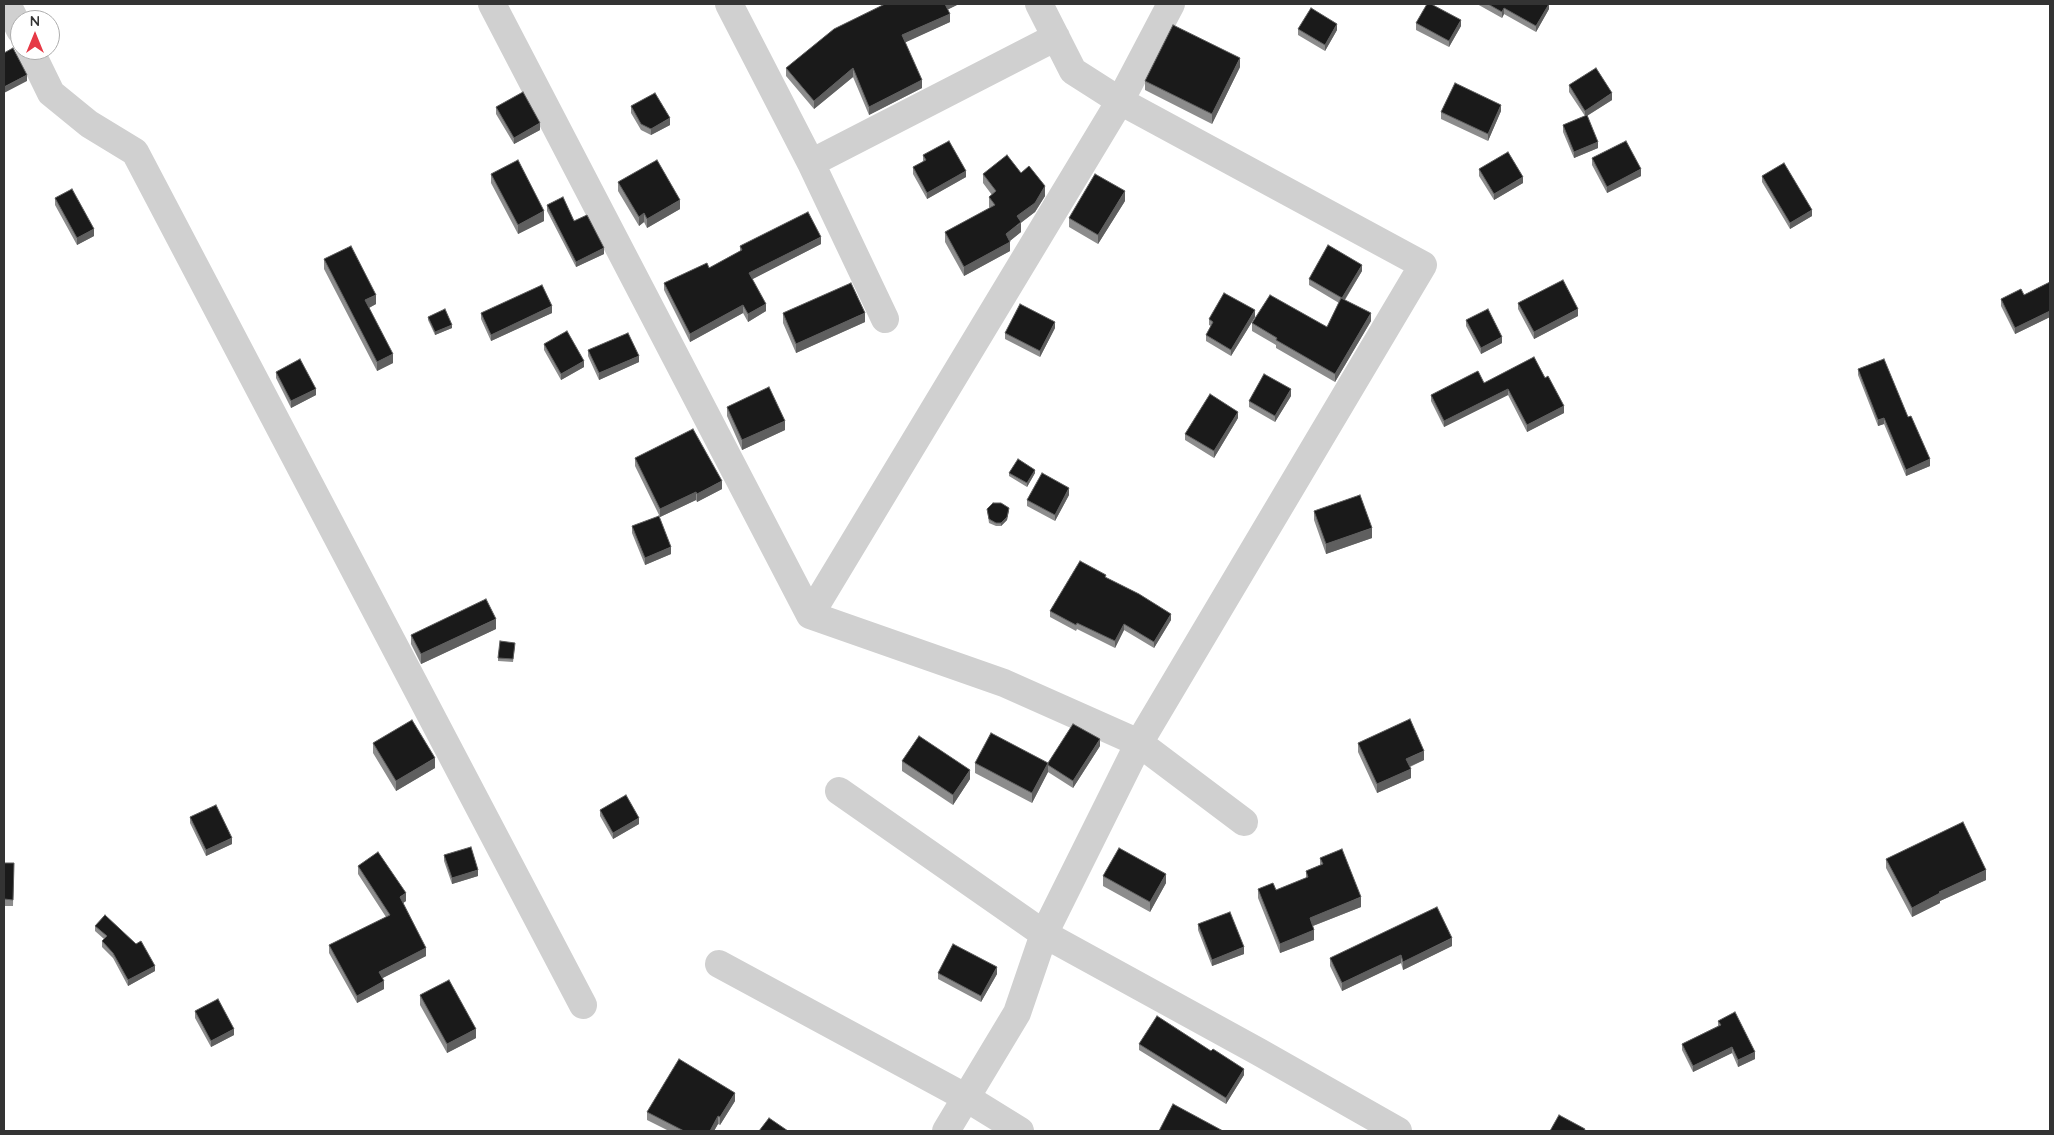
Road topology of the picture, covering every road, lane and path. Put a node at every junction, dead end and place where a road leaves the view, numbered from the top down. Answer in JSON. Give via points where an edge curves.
{"nodes":[{"id":1,"x":492,"y":4,"type":"edge"},
{"id":2,"x":729,"y":4,"type":"edge"},
{"id":3,"x":1039,"y":4,"type":"edge"},
{"id":4,"x":1171,"y":4,"type":"edge"},
{"id":5,"x":1056,"y":37,"type":"junction"},
{"id":6,"x":35,"y":60,"type":"edge"},
{"id":7,"x":1120,"y":101,"type":"junction"},
{"id":8,"x":811,"y":162,"type":"junction"},
{"id":9,"x":885,"y":319,"type":"dead end"},
{"id":10,"x":810,"y":615,"type":"junction"},
{"id":11,"x":1139,"y":743,"type":"junction"},
{"id":12,"x":839,"y":791,"type":"dead end"},
{"id":13,"x":1244,"y":822,"type":"dead end"},
{"id":14,"x":1044,"y":934,"type":"junction"},
{"id":15,"x":719,"y":964,"type":"dead end"},
{"id":16,"x":583,"y":1005,"type":"dead end"},
{"id":17,"x":965,"y":1097,"type":"junction"},
{"id":18,"x":946,"y":1131,"type":"edge"},
{"id":19,"x":1020,"y":1131,"type":"edge"},
{"id":20,"x":1398,"y":1131,"type":"edge"}],
"edges":[{"from":1,"to":10,"type":"street"},
{"from":2,"to":8,"type":"street"},
{"from":3,"to":5,"type":"street"},
{"from":4,"to":7,"type":"street"},
{"from":5,"to":7,"type":"street","via":[[1073,71]]},
{"from":5,"to":8,"type":"street"},
{"from":6,"to":16,"type":"street","via":[[51,93],[89,124],[135,152]]},
{"from":7,"to":10,"type":"street"},
{"from":7,"to":11,"type":"street","via":[[1423,264]]},
{"from":8,"to":9,"type":"street"},
{"from":10,"to":11,"type":"street","via":[[1004,682]]},
{"from":11,"to":13,"type":"street"},
{"from":11,"to":14,"type":"street"},
{"from":12,"to":14,"type":"street"},
{"from":14,"to":17,"type":"street","via":[[1017,1013]]},
{"from":14,"to":20,"type":"street"},
{"from":15,"to":17,"type":"street"},
{"from":17,"to":18,"type":"street"},
{"from":17,"to":19,"type":"street"}]}
